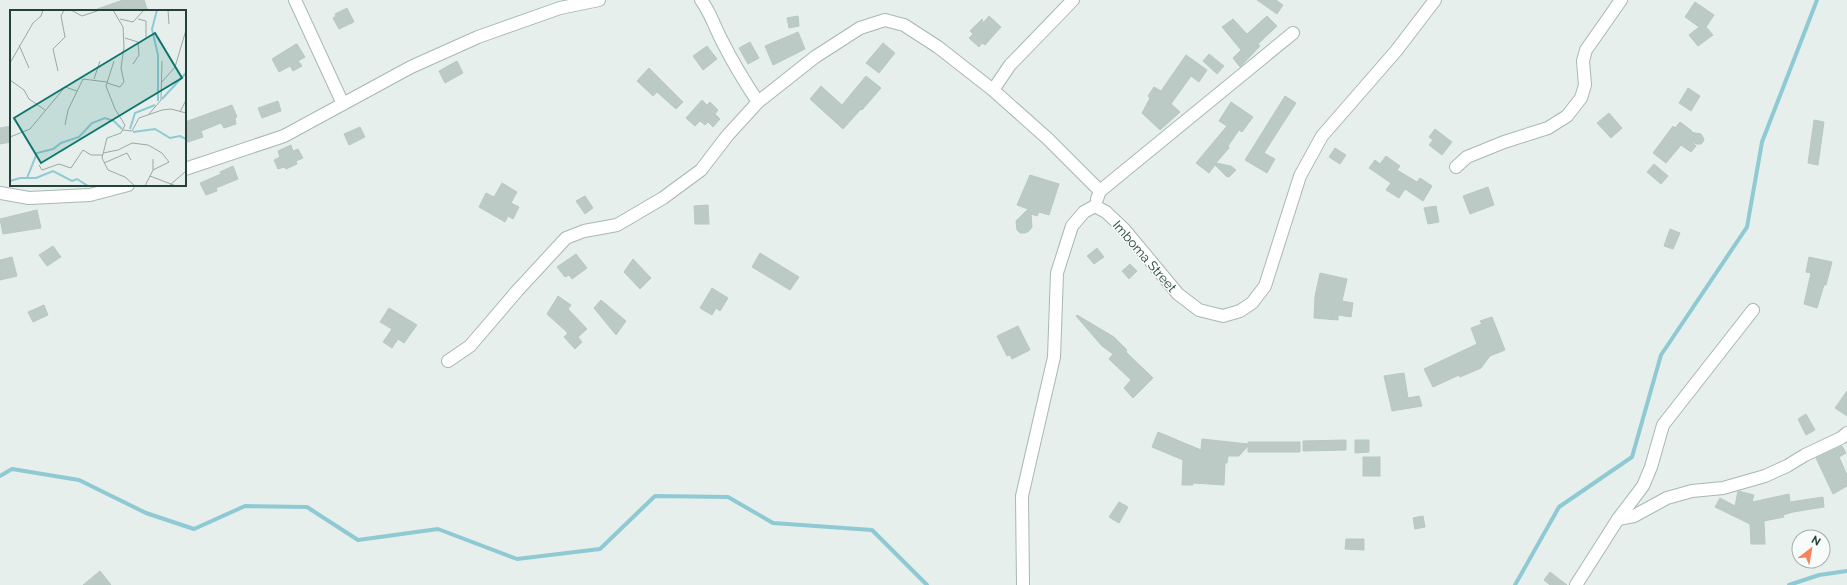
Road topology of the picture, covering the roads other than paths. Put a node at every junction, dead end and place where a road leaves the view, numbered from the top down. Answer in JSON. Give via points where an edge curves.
{"nodes":[{"id":1,"x":295,"y":0,"type":"edge"},
{"id":2,"x":599,"y":0,"type":"edge"},
{"id":3,"x":701,"y":0,"type":"edge"},
{"id":4,"x":1073,"y":0,"type":"edge"},
{"id":5,"x":1435,"y":0,"type":"edge"},
{"id":6,"x":1621,"y":0,"type":"edge"},
{"id":7,"x":1293,"y":33,"type":"dead end"},
{"id":8,"x":993,"y":90,"type":"junction"},
{"id":9,"x":758,"y":102,"type":"junction"},
{"id":10,"x":343,"y":104,"type":"junction"},
{"id":11,"x":1456,"y":168,"type":"dead end"},
{"id":12,"x":186,"y":169,"type":"edge"},
{"id":13,"x":124,"y":186,"type":"edge"},
{"id":14,"x":1100,"y":191,"type":"junction"},
{"id":15,"x":0,"y":193,"type":"edge"},
{"id":16,"x":1095,"y":206,"type":"junction"},
{"id":17,"x":1753,"y":310,"type":"dead end"},
{"id":18,"x":448,"y":361,"type":"dead end"},
{"id":19,"x":1847,"y":433,"type":"edge"},
{"id":20,"x":1618,"y":519,"type":"junction"},
{"id":21,"x":1023,"y":585,"type":"edge"},
{"id":22,"x":1576,"y":585,"type":"edge"}],
"edges":[{"from":1,"to":10,"type":"street"},
{"from":2,"to":10,"type":"street","via":[[560,8],[478,37],[410,67]]},
{"from":3,"to":9,"type":"street","via":[[739,73]]},
{"from":4,"to":8,"type":"street","via":[[1010,65]]},
{"from":5,"to":16,"type":"street","name":"Imboma Street","via":[[1396,51],[1322,136],[1300,176],[1265,286],[1252,302],[1240,311],[1223,316],[1199,310],[1178,294],[1124,229],[1106,212]]},
{"from":6,"to":11,"type":"street","via":[[1586,50],[1583,61],[1585,85],[1581,98],[1567,116],[1548,128],[1467,157]]},
{"from":7,"to":14,"type":"street"},
{"from":8,"to":9,"type":"street","via":[[938,47],[904,25],[885,20],[860,28],[815,57]]},
{"from":8,"to":14,"type":"street","via":[[1048,139]]},
{"from":9,"to":18,"type":"street","via":[[701,170],[663,198],[617,225],[584,231],[566,238],[470,346]]},
{"from":10,"to":12,"type":"street","via":[[284,136]]},
{"from":13,"to":15,"type":"street","via":[[90,195],[29,198]]},
{"from":14,"to":16,"type":"street"},
{"from":16,"to":21,"type":"street","via":[[1084,212],[1072,226],[1057,273],[1054,357],[1022,496]]},
{"from":17,"to":20,"type":"street","via":[[1663,425],[1643,486]]},
{"from":19,"to":20,"type":"street","via":[[1765,476],[1723,488],[1692,491],[1667,498],[1634,516]]},
{"from":20,"to":22,"type":"street"}]}
